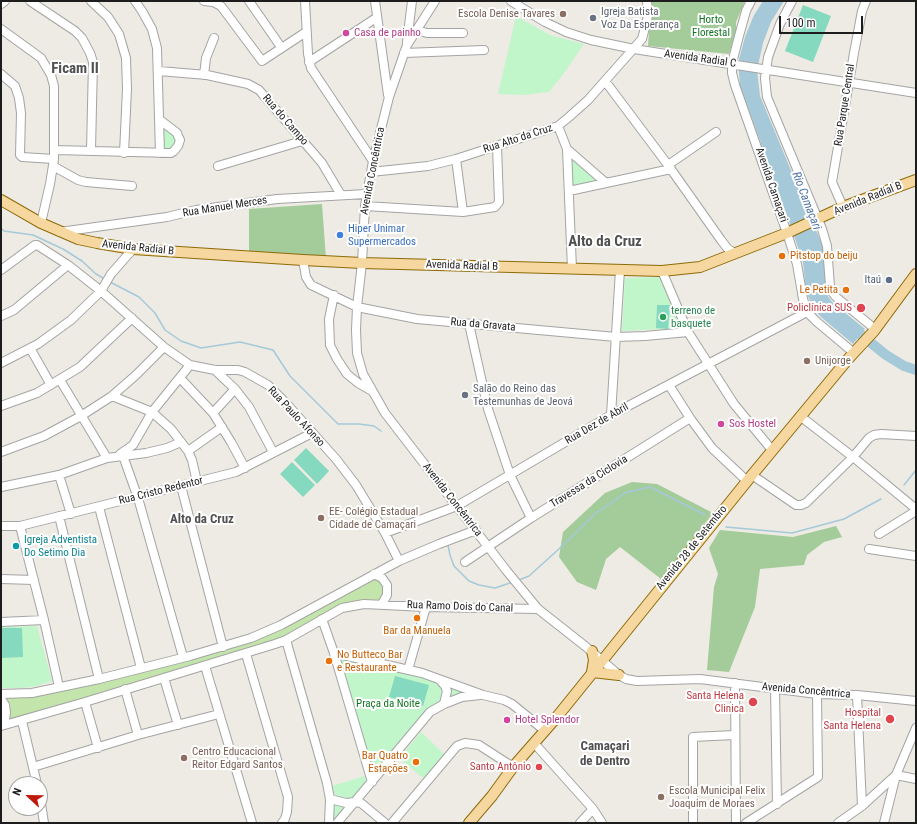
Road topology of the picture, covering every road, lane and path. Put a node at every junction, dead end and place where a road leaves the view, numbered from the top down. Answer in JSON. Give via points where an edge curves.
{"nodes":[{"id":1,"x":5,"y":1,"type":"edge"},
{"id":2,"x":30,"y":1,"type":"edge"},
{"id":3,"x":91,"y":1,"type":"edge"},
{"id":4,"x":135,"y":1,"type":"edge"},
{"id":5,"x":204,"y":1,"type":"edge"},
{"id":6,"x":250,"y":1,"type":"edge"},
{"id":7,"x":305,"y":1,"type":"edge"},
{"id":8,"x":375,"y":1,"type":"edge"},
{"id":9,"x":412,"y":1,"type":"edge"},
{"id":10,"x":435,"y":1,"type":"edge"},
{"id":11,"x":511,"y":1,"type":"edge"},
{"id":12,"x":647,"y":1,"type":"edge"},
{"id":13,"x":751,"y":1,"type":"edge"},
{"id":14,"x":792,"y":1,"type":"edge"},
{"id":15,"x":866,"y":1,"type":"edge"},
{"id":16,"x":1,"y":4,"type":"edge"},
{"id":17,"x":376,"y":18,"type":"junction"},
{"id":18,"x":1,"y":29,"type":"edge"},
{"id":19,"x":416,"y":30,"type":"junction"},
{"id":20,"x":306,"y":32,"type":"junction"},
{"id":21,"x":463,"y":33,"type":"dead end"},
{"id":22,"x":214,"y":38,"type":"dead end"},
{"id":23,"x":407,"y":45,"type":"junction"},
{"id":24,"x":281,"y":47,"type":"junction"},
{"id":25,"x":634,"y":49,"type":"junction"},
{"id":26,"x":484,"y":50,"type":"dead end"},
{"id":27,"x":404,"y":53,"type":"junction"},
{"id":28,"x":309,"y":62,"type":"junction"},
{"id":29,"x":735,"y":64,"type":"junction"},
{"id":30,"x":763,"y":68,"type":"junction"},
{"id":31,"x":159,"y":71,"type":"junction"},
{"id":32,"x":1,"y":74,"type":"edge"},
{"id":33,"x":204,"y":75,"type":"junction"},
{"id":34,"x":605,"y":81,"type":"junction"},
{"id":35,"x":848,"y":82,"type":"junction"},
{"id":36,"x":916,"y":93,"type":"edge"},
{"id":37,"x":389,"y":97,"type":"junction"},
{"id":38,"x":160,"y":120,"type":"junction"},
{"id":39,"x":558,"y":126,"type":"junction"},
{"id":40,"x":716,"y":132,"type":"dead end"},
{"id":41,"x":302,"y":141,"type":"junction"},
{"id":42,"x":497,"y":146,"type":"junction"},
{"id":43,"x":567,"y":149,"type":"junction"},
{"id":44,"x":91,"y":150,"type":"junction"},
{"id":45,"x":124,"y":153,"type":"junction"},
{"id":46,"x":160,"y":153,"type":"junction"},
{"id":47,"x":54,"y":159,"type":"junction"},
{"id":48,"x":456,"y":159,"type":"junction"},
{"id":49,"x":373,"y":161,"type":"junction"},
{"id":50,"x":218,"y":166,"type":"dead end"},
{"id":51,"x":670,"y":167,"type":"junction"},
{"id":52,"x":371,"y":172,"type":"junction"},
{"id":53,"x":916,"y":180,"type":"edge"},
{"id":54,"x":606,"y":183,"type":"junction"},
{"id":55,"x":132,"y":186,"type":"dead end"},
{"id":56,"x":569,"y":191,"type":"junction"},
{"id":57,"x":366,"y":194,"type":"junction"},
{"id":58,"x":341,"y":195,"type":"junction"},
{"id":59,"x":1,"y":200,"type":"edge"},
{"id":60,"x":365,"y":206,"type":"junction"},
{"id":61,"x":843,"y":208,"type":"junction"},
{"id":62,"x":463,"y":212,"type":"junction"},
{"id":63,"x":816,"y":220,"type":"junction"},
{"id":64,"x":41,"y":223,"type":"junction"},
{"id":65,"x":84,"y":228,"type":"junction"},
{"id":66,"x":60,"y":232,"type":"junction"},
{"id":67,"x":789,"y":232,"type":"junction"},
{"id":68,"x":78,"y":238,"type":"junction"},
{"id":69,"x":133,"y":249,"type":"junction"},
{"id":70,"x":735,"y":253,"type":"junction"},
{"id":71,"x":303,"y":260,"type":"junction"},
{"id":72,"x":362,"y":263,"type":"junction"},
{"id":73,"x":68,"y":265,"type":"junction"},
{"id":74,"x":572,"y":269,"type":"junction"},
{"id":75,"x":1,"y":270,"type":"edge"},
{"id":76,"x":620,"y":270,"type":"junction"},
{"id":77,"x":662,"y":271,"type":"junction"},
{"id":78,"x":915,"y":277,"type":"edge"},
{"id":79,"x":102,"y":288,"type":"junction"},
{"id":80,"x":334,"y":295,"type":"junction"},
{"id":81,"x":357,"y":307,"type":"junction"},
{"id":82,"x":807,"y":312,"type":"junction"},
{"id":83,"x":1,"y":316,"type":"edge"},
{"id":84,"x":132,"y":318,"type":"junction"},
{"id":85,"x":469,"y":324,"type":"junction"},
{"id":86,"x":874,"y":331,"type":"junction"},
{"id":87,"x":688,"y":332,"type":"junction"},
{"id":88,"x":616,"y":338,"type":"junction"},
{"id":89,"x":164,"y":347,"type":"junction"},
{"id":90,"x":30,"y":348,"type":"junction"},
{"id":91,"x":856,"y":351,"type":"junction"},
{"id":92,"x":1,"y":363,"type":"edge"},
{"id":93,"x":708,"y":364,"type":"junction"},
{"id":94,"x":190,"y":365,"type":"junction"},
{"id":95,"x":215,"y":370,"type":"junction"},
{"id":96,"x":180,"y":378,"type":"junction"},
{"id":97,"x":60,"y":380,"type":"junction"},
{"id":98,"x":51,"y":385,"type":"junction"},
{"id":99,"x":669,"y":385,"type":"junction"},
{"id":100,"x":235,"y":389,"type":"junction"},
{"id":101,"x":372,"y":391,"type":"junction"},
{"id":102,"x":112,"y":396,"type":"junction"},
{"id":103,"x":1,"y":406,"type":"edge"},
{"id":104,"x":152,"y":412,"type":"junction"},
{"id":105,"x":213,"y":413,"type":"junction"},
{"id":106,"x":611,"y":415,"type":"junction"},
{"id":107,"x":81,"y":416,"type":"junction"},
{"id":108,"x":800,"y":416,"type":"junction"},
{"id":109,"x":690,"y":418,"type":"junction"},
{"id":110,"x":222,"y":427,"type":"junction"},
{"id":111,"x":312,"y":433,"type":"junction"},
{"id":112,"x":916,"y":436,"type":"edge"},
{"id":113,"x":181,"y":442,"type":"junction"},
{"id":114,"x":772,"y":450,"type":"junction"},
{"id":115,"x":188,"y":451,"type":"junction"},
{"id":116,"x":1,"y":452,"type":"edge"},
{"id":117,"x":273,"y":452,"type":"junction"},
{"id":118,"x":121,"y":455,"type":"junction"},
{"id":119,"x":854,"y":457,"type":"junction"},
{"id":120,"x":108,"y":458,"type":"junction"},
{"id":121,"x":245,"y":468,"type":"junction"},
{"id":122,"x":59,"y":475,"type":"junction"},
{"id":123,"x":510,"y":475,"type":"junction"},
{"id":124,"x":749,"y":478,"type":"junction"},
{"id":125,"x":197,"y":482,"type":"junction"},
{"id":126,"x":181,"y":486,"type":"junction"},
{"id":127,"x":1,"y":487,"type":"edge"},
{"id":128,"x":138,"y":498,"type":"junction"},
{"id":129,"x":457,"y":506,"type":"junction"},
{"id":130,"x":99,"y":507,"type":"junction"},
{"id":131,"x":916,"y":510,"type":"edge"},
{"id":132,"x":71,"y":514,"type":"junction"},
{"id":133,"x":59,"y":516,"type":"junction"},
{"id":134,"x":531,"y":518,"type":"junction"},
{"id":135,"x":1,"y":526,"type":"edge"},
{"id":136,"x":20,"y":526,"type":"junction"},
{"id":137,"x":476,"y":530,"type":"junction"},
{"id":138,"x":385,"y":533,"type":"junction"},
{"id":139,"x":879,"y":534,"type":"dead end"},
{"id":140,"x":488,"y":547,"type":"junction"},
{"id":141,"x":869,"y":550,"type":"dead end"},
{"id":142,"x":916,"y":556,"type":"edge"},
{"id":143,"x":399,"y":561,"type":"junction"},
{"id":144,"x":465,"y":562,"type":"dead end"},
{"id":145,"x":383,"y":570,"type":"junction"},
{"id":146,"x":374,"y":574,"type":"junction"},
{"id":147,"x":382,"y":578,"type":"junction"},
{"id":148,"x":1,"y":579,"type":"edge"},
{"id":149,"x":34,"y":580,"type":"junction"},
{"id":150,"x":382,"y":604,"type":"junction"},
{"id":151,"x":426,"y":607,"type":"junction"},
{"id":152,"x":538,"y":609,"type":"junction"},
{"id":153,"x":322,"y":619,"type":"junction"},
{"id":154,"x":44,"y":620,"type":"junction"},
{"id":155,"x":1,"y":622,"type":"edge"},
{"id":156,"x":286,"y":640,"type":"junction"},
{"id":157,"x":223,"y":646,"type":"junction"},
{"id":158,"x":592,"y":651,"type":"junction"},
{"id":159,"x":334,"y":653,"type":"junction"},
{"id":160,"x":246,"y":654,"type":"junction"},
{"id":161,"x":183,"y":657,"type":"junction"},
{"id":162,"x":602,"y":660,"type":"junction"},
{"id":163,"x":204,"y":666,"type":"junction"},
{"id":164,"x":141,"y":668,"type":"junction"},
{"id":165,"x":408,"y":670,"type":"junction"},
{"id":166,"x":592,"y":672,"type":"junction"},
{"id":167,"x":619,"y":675,"type":"junction"},
{"id":168,"x":164,"y":678,"type":"junction"},
{"id":169,"x":99,"y":679,"type":"junction"},
{"id":170,"x":440,"y":680,"type":"junction"},
{"id":171,"x":735,"y":683,"type":"junction"},
{"id":172,"x":59,"y":687,"type":"junction"},
{"id":173,"x":775,"y":688,"type":"junction"},
{"id":174,"x":125,"y":690,"type":"junction"},
{"id":175,"x":1,"y":694,"type":"edge"},
{"id":176,"x":817,"y":694,"type":"junction"},
{"id":177,"x":483,"y":695,"type":"junction"},
{"id":178,"x":857,"y":695,"type":"junction"},
{"id":179,"x":1,"y":699,"type":"edge"},
{"id":180,"x":916,"y":701,"type":"edge"},
{"id":181,"x":85,"y":702,"type":"junction"},
{"id":182,"x":444,"y":704,"type":"junction"},
{"id":183,"x":219,"y":714,"type":"junction"},
{"id":184,"x":22,"y":720,"type":"junction"},
{"id":185,"x":1,"y":723,"type":"edge"},
{"id":186,"x":178,"y":725,"type":"junction"},
{"id":187,"x":1,"y":726,"type":"edge"},
{"id":188,"x":916,"y":728,"type":"edge"},
{"id":189,"x":544,"y":730,"type":"junction"},
{"id":190,"x":138,"y":735,"type":"junction"},
{"id":191,"x":734,"y":735,"type":"junction"},
{"id":192,"x":534,"y":743,"type":"junction"},
{"id":193,"x":98,"y":748,"type":"junction"},
{"id":194,"x":33,"y":767,"type":"junction"},
{"id":195,"x":513,"y":767,"type":"junction"},
{"id":196,"x":896,"y":775,"type":"junction"},
{"id":197,"x":35,"y":776,"type":"edge"},
{"id":198,"x":916,"y":779,"type":"edge"},
{"id":199,"x":372,"y":782,"type":"junction"},
{"id":200,"x":330,"y":799,"type":"junction"},
{"id":201,"x":355,"y":802,"type":"junction"},
{"id":202,"x":777,"y":804,"type":"junction"},
{"id":203,"x":862,"y":806,"type":"junction"},
{"id":204,"x":593,"y":809,"type":"junction"},
{"id":205,"x":252,"y":823,"type":"edge"},
{"id":206,"x":282,"y":823,"type":"edge"},
{"id":207,"x":328,"y":823,"type":"edge"},
{"id":208,"x":337,"y":823,"type":"edge"},
{"id":209,"x":385,"y":823,"type":"edge"},
{"id":210,"x":392,"y":823,"type":"edge"},
{"id":211,"x":470,"y":823,"type":"edge"},
{"id":212,"x":580,"y":823,"type":"edge"},
{"id":213,"x":602,"y":823,"type":"edge"},
{"id":214,"x":694,"y":823,"type":"edge"},
{"id":215,"x":736,"y":823,"type":"edge"},
{"id":216,"x":746,"y":823,"type":"edge"},
{"id":217,"x":838,"y":823,"type":"edge"},
{"id":218,"x":884,"y":823,"type":"edge"}],
"edges":[{"from":1,"to":16,"type":"street"},
{"from":2,"to":44,"type":"street","via":[[76,31],[90,53],[93,62]]},
{"from":3,"to":45,"type":"street","via":[[108,17],[119,34],[126,58]]},
{"from":4,"to":31,"type":"street","via":[[152,29]]},
{"from":5,"to":24,"type":"street","via":[[221,6],[260,60],[263,61]]},
{"from":6,"to":24,"type":"street"},
{"from":7,"to":20,"type":"street"},
{"from":8,"to":17,"type":"street"},
{"from":9,"to":23,"type":"street"},
{"from":10,"to":19,"type":"street","name":"Avenida Concêntrica"},
{"from":11,"to":25,"type":"street","name":"Avenida Radial C","via":[[566,32]]},
{"from":12,"to":25,"type":"street","name":"Rua Alto da Cruz","via":[[645,31]]},
{"from":13,"to":29,"type":"street","name":"Avenida Camaçari","via":[[739,36]]},
{"from":14,"to":30,"type":"street"},
{"from":15,"to":35,"type":"street","name":"Rua Parque Central"},
{"from":17,"to":28,"type":"street"},
{"from":17,"to":37,"type":"street"},
{"from":18,"to":47,"type":"street","via":[[41,58],[52,74]]},
{"from":19,"to":21,"type":"street","via":[[427,33]]},
{"from":19,"to":23,"type":"street","name":"Avenida Concêntrica"},
{"from":20,"to":24,"type":"street"},
{"from":20,"to":28,"type":"street"},
{"from":22,"to":33,"type":"street"},
{"from":23,"to":27,"type":"street","name":"Avenida Concêntrica"},
{"from":25,"to":29,"type":"street","name":"Avenida Radial C"},
{"from":25,"to":34,"type":"street","name":"Rua Alto da Cruz"},
{"from":26,"to":27,"type":"street"},
{"from":27,"to":37,"type":"street","name":"Avenida Concêntrica"},
{"from":28,"to":49,"type":"street"},
{"from":29,"to":30,"type":"street","name":"Avenida Radial C"},
{"from":29,"to":67,"type":"street","name":"Avenida Camaçari","via":[[732,73],[735,86]]},
{"from":30,"to":35,"type":"street","name":"Avenida Radial C"},
{"from":30,"to":63,"type":"street","via":[[766,97]]},
{"from":31,"to":33,"type":"street","name":"Rua do Campo"},
{"from":31,"to":38,"type":"street"},
{"from":32,"to":47,"type":"street","via":[[15,86],[19,98],[20,155]]},
{"from":33,"to":41,"type":"street","name":"Rua do Campo","via":[[248,84],[259,90]]},
{"from":34,"to":39,"type":"street","name":"Rua Alto da Cruz"},
{"from":34,"to":51,"type":"street"},
{"from":35,"to":36,"type":"street","name":"Avenida Radial C"},
{"from":35,"to":61,"type":"street","name":"Rua Parque Central","via":[[832,182]]},
{"from":37,"to":49,"type":"street","name":"Avenida Concêntrica"},
{"from":38,"to":46,"type":"street"},
{"from":38,"to":46,"type":"street","via":[[176,132],[180,140],[171,153]]},
{"from":39,"to":42,"type":"street","name":"Rua Alto da Cruz"},
{"from":39,"to":43,"type":"street"},
{"from":40,"to":51,"type":"street"},
{"from":41,"to":50,"type":"street"},
{"from":41,"to":58,"type":"street","name":"Rua do Campo","via":[[322,163]]},
{"from":42,"to":48,"type":"street","name":"Rua Alto da Cruz"},
{"from":42,"to":62,"type":"street","via":[[498,205]]},
{"from":43,"to":54,"type":"street"},
{"from":43,"to":56,"type":"street"},
{"from":44,"to":45,"type":"street"},
{"from":44,"to":47,"type":"street"},
{"from":45,"to":46,"type":"street"},
{"from":47,"to":55,"type":"street","via":[[78,180]]},
{"from":47,"to":64,"type":"street"},
{"from":48,"to":52,"type":"street","name":"Rua Alto da Cruz","via":[[428,166]]},
{"from":48,"to":62,"type":"street"},
{"from":49,"to":52,"type":"street","name":"Avenida Concêntrica"},
{"from":51,"to":54,"type":"street"},
{"from":51,"to":70,"type":"street","via":[[721,240]]},
{"from":52,"to":57,"type":"street","name":"Avenida Concêntrica"},
{"from":53,"to":61,"type":"main road","name":"Avenida Radial B"},
{"from":54,"to":56,"type":"street"},
{"from":56,"to":74,"type":"street"},
{"from":57,"to":58,"type":"street","name":"Rua Manuel Merces"},
{"from":57,"to":60,"type":"street","name":"Avenida Concêntrica"},
{"from":58,"to":65,"type":"street","name":"Rua Manuel Merces","via":[[277,198]]},
{"from":59,"to":64,"type":"main road","name":"Avenida Radial B"},
{"from":60,"to":62,"type":"street"},
{"from":60,"to":72,"type":"street","name":"Avenida Concêntrica"},
{"from":61,"to":63,"type":"main road","name":"Avenida Radial B"},
{"from":63,"to":67,"type":"main road","name":"Avenida Radial B"},
{"from":63,"to":86,"type":"street","via":[[827,246],[832,292]]},
{"from":64,"to":66,"type":"main road","name":"Avenida Radial B"},
{"from":65,"to":66,"type":"street","name":"Rua Manuel Merces"},
{"from":65,"to":68,"type":"street"},
{"from":66,"to":68,"type":"main road","name":"Avenida Radial B"},
{"from":67,"to":70,"type":"main road","name":"Avenida Radial B"},
{"from":67,"to":82,"type":"street","name":"Avenida Camaçari","via":[[802,300]]},
{"from":68,"to":69,"type":"main road","name":"Avenida Radial B"},
{"from":69,"to":71,"type":"main road","name":"Avenida Radial B"},
{"from":69,"to":79,"type":"street"},
{"from":70,"to":77,"type":"main road","name":"Avenida Radial B","via":[[700,267]]},
{"from":71,"to":72,"type":"main road","name":"Avenida Radial B"},
{"from":71,"to":80,"type":"street","name":"Rua da Gravata","via":[[311,285]]},
{"from":72,"to":74,"type":"main road","name":"Avenida Radial B"},
{"from":72,"to":81,"type":"street","name":"Avenida Concêntrica"},
{"from":73,"to":75,"type":"street","name":"Rua Paulo Afonso","via":[[35,245]]},
{"from":73,"to":79,"type":"street","name":"Rua Paulo Afonso"},
{"from":73,"to":83,"type":"street","via":[[14,310]]},
{"from":74,"to":76,"type":"main road","name":"Avenida Radial B"},
{"from":76,"to":77,"type":"main road","name":"Avenida Radial B"},
{"from":76,"to":88,"type":"street"},
{"from":77,"to":87,"type":"street"},
{"from":78,"to":86,"type":"main road","name":"Avenida 28 de Setembro"},
{"from":79,"to":84,"type":"street","name":"Rua Paulo Afonso"},
{"from":79,"to":90,"type":"street","via":[[71,320]]},
{"from":80,"to":81,"type":"street","name":"Rua da Gravata"},
{"from":80,"to":101,"type":"street","via":[[329,319],[330,344],[347,374]]},
{"from":81,"to":85,"type":"street","name":"Rua da Gravata","via":[[417,319]]},
{"from":81,"to":101,"type":"street","name":"Avenida Concêntrica","via":[[357,353],[363,374]]},
{"from":82,"to":91,"type":"street","name":"Avenida Camaçari"},
{"from":82,"to":93,"type":"street","name":"Rua Dez de Abril"},
{"from":84,"to":89,"type":"street","name":"Rua Paulo Afonso"},
{"from":84,"to":97,"type":"street","via":[[80,367]]},
{"from":85,"to":88,"type":"street","name":"Rua da Gravata"},
{"from":85,"to":123,"type":"street","via":[[488,409]]},
{"from":86,"to":91,"type":"main road","name":"Avenida 28 de Setembro"},
{"from":87,"to":88,"type":"street","name":"Rua da Gravata"},
{"from":87,"to":93,"type":"street"},
{"from":88,"to":106,"type":"street"},
{"from":89,"to":94,"type":"street","name":"Rua Paulo Afonso"},
{"from":89,"to":102,"type":"street"},
{"from":90,"to":92,"type":"street"},
{"from":90,"to":98,"type":"street"},
{"from":91,"to":108,"type":"main road","name":"Avenida 28 de Setembro"},
{"from":93,"to":99,"type":"street","name":"Rua Dez de Abril"},
{"from":93,"to":114,"type":"street","via":[[734,404]]},
{"from":94,"to":95,"type":"street","name":"Rua Paulo Afonso"},
{"from":94,"to":96,"type":"street"},
{"from":95,"to":100,"type":"street"},
{"from":95,"to":111,"type":"street","name":"Rua Paulo Afonso","via":[[238,370],[268,385]]},
{"from":96,"to":104,"type":"street"},
{"from":96,"to":105,"type":"street"},
{"from":97,"to":98,"type":"street"},
{"from":97,"to":107,"type":"street"},
{"from":98,"to":103,"type":"street"},
{"from":99,"to":106,"type":"street","name":"Rua Dez de Abril"},
{"from":99,"to":109,"type":"street"},
{"from":100,"to":105,"type":"street"},
{"from":100,"to":117,"type":"street","via":[[249,407]]},
{"from":101,"to":129,"type":"street","name":"Avenida Concêntrica","via":[[385,413]]},
{"from":102,"to":104,"type":"street"},
{"from":102,"to":107,"type":"street"},
{"from":104,"to":113,"type":"street"},
{"from":104,"to":118,"type":"street","via":[[133,445]]},
{"from":105,"to":110,"type":"street"},
{"from":106,"to":123,"type":"street","name":"Rua Dez de Abril"},
{"from":107,"to":116,"type":"street","via":[[44,436]]},
{"from":107,"to":120,"type":"street"},
{"from":108,"to":114,"type":"main road","name":"Avenida 28 de Setembro"},
{"from":108,"to":119,"type":"street"},
{"from":109,"to":124,"type":"street","via":[[712,448]]},
{"from":109,"to":134,"type":"street","name":"Travessa da Ciclovia"},
{"from":110,"to":115,"type":"street"},
{"from":110,"to":121,"type":"street"},
{"from":111,"to":117,"type":"street","name":"Rua Cristo Redentor"},
{"from":111,"to":138,"type":"street","name":"Rua Paulo Afonso","via":[[356,485]]},
{"from":112,"to":119,"type":"street","via":[[874,435]]},
{"from":113,"to":115,"type":"street"},
{"from":113,"to":118,"type":"street","via":[[146,453]]},
{"from":114,"to":124,"type":"main road","name":"Avenida 28 de Setembro"},
{"from":115,"to":125,"type":"street"},
{"from":117,"to":121,"type":"street","name":"Rua Cristo Redentor"},
{"from":118,"to":120,"type":"street"},
{"from":118,"to":128,"type":"street"},
{"from":119,"to":124,"type":"street","via":[[801,505],[796,505]]},
{"from":119,"to":131,"type":"street"},
{"from":120,"to":122,"type":"street"},
{"from":121,"to":125,"type":"street","name":"Rua Cristo Redentor"},
{"from":122,"to":127,"type":"street"},
{"from":122,"to":132,"type":"street"},
{"from":123,"to":129,"type":"street","name":"Rua Dez de Abril"},
{"from":123,"to":134,"type":"street"},
{"from":124,"to":162,"type":"main road","name":"Avenida 28 de Setembro"},
{"from":125,"to":126,"type":"street","name":"Rua Cristo Redentor"},
{"from":126,"to":128,"type":"street","name":"Rua Cristo Redentor"},
{"from":126,"to":157,"type":"street"},
{"from":128,"to":130,"type":"street","name":"Rua Cristo Redentor"},
{"from":128,"to":161,"type":"street"},
{"from":129,"to":137,"type":"street","name":"Avenida Concêntrica"},
{"from":129,"to":138,"type":"street","name":"Rua Dez de Abril"},
{"from":130,"to":132,"type":"street","name":"Rua Cristo Redentor"},
{"from":130,"to":164,"type":"street"},
{"from":131,"to":139,"type":"street"},
{"from":132,"to":133,"type":"street","name":"Rua Cristo Redentor"},
{"from":133,"to":136,"type":"street","name":"Rua Cristo Redentor"},
{"from":133,"to":169,"type":"street"},
{"from":134,"to":140,"type":"street","name":"Travessa da Ciclovia"},
{"from":135,"to":136,"type":"street","name":"Rua Cristo Redentor"},
{"from":136,"to":149,"type":"street"},
{"from":137,"to":140,"type":"street","name":"Avenida Concêntrica"},
{"from":137,"to":143,"type":"street"},
{"from":138,"to":143,"type":"street","name":"Rua Paulo Afonso"},
{"from":140,"to":144,"type":"street","name":"Travessa da Ciclovia"},
{"from":140,"to":152,"type":"street","name":"Avenida Concêntrica"},
{"from":141,"to":142,"type":"street"},
{"from":143,"to":145,"type":"street"},
{"from":145,"to":146,"type":"street"},
{"from":145,"to":147,"type":"street"},
{"from":146,"to":147,"type":"street"},
{"from":146,"to":157,"type":"street","via":[[274,628]]},
{"from":147,"to":150,"type":"street","via":[[388,590]]},
{"from":148,"to":149,"type":"street"},
{"from":149,"to":154,"type":"street"},
{"from":150,"to":151,"type":"street","name":"Rua Ramo Dois do Canal"},
{"from":150,"to":153,"type":"street","name":"Rua Ramo Dois do Canal","via":[[342,608]]},
{"from":151,"to":152,"type":"street","name":"Rua Ramo Dois do Canal"},
{"from":151,"to":165,"type":"street"},
{"from":152,"to":158,"type":"street","name":"Avenida Concêntrica"},
{"from":153,"to":156,"type":"street","name":"Rua Ramo Dois do Canal"},
{"from":153,"to":159,"type":"street"},
{"from":154,"to":155,"type":"street"},
{"from":154,"to":172,"type":"street"},
{"from":156,"to":160,"type":"street","name":"Rua Ramo Dois do Canal"},
{"from":156,"to":200,"type":"street"},
{"from":157,"to":161,"type":"street"},
{"from":158,"to":162,"type":"street","name":"Avenida Concêntrica"},
{"from":158,"to":166,"type":"main road"},
{"from":159,"to":165,"type":"street"},
{"from":159,"to":199,"type":"street"},
{"from":160,"to":163,"type":"street","name":"Rua Ramo Dois do Canal"},
{"from":160,"to":206,"type":"street","via":[[288,797],[288,812]]},
{"from":161,"to":164,"type":"street"},
{"from":162,"to":166,"type":"main road","name":"Avenida 28 de Setembro"},
{"from":162,"to":167,"type":"street","name":"Avenida Concêntrica"},
{"from":163,"to":168,"type":"street","name":"Rua Ramo Dois do Canal"},
{"from":163,"to":183,"type":"street"},
{"from":164,"to":169,"type":"street"},
{"from":165,"to":170,"type":"street"},
{"from":166,"to":167,"type":"main road"},
{"from":166,"to":189,"type":"main road","name":"Avenida 28 de Setembro"},
{"from":167,"to":171,"type":"street","name":"Avenida Concêntrica","via":[[637,681],[700,679]]},
{"from":168,"to":174,"type":"street","name":"Rua Ramo Dois do Canal"},
{"from":168,"to":186,"type":"street"},
{"from":169,"to":172,"type":"street"},
{"from":170,"to":177,"type":"street"},
{"from":170,"to":182,"type":"street","via":[[447,691]]},
{"from":171,"to":173,"type":"street","name":"Avenida Concêntrica"},
{"from":171,"to":191,"type":"street"},
{"from":172,"to":175,"type":"street","via":[[32,693]]},
{"from":173,"to":176,"type":"street","name":"Avenida Concêntrica"},
{"from":173,"to":202,"type":"street"},
{"from":174,"to":181,"type":"street","name":"Rua Ramo Dois do Canal"},
{"from":174,"to":190,"type":"street"},
{"from":176,"to":178,"type":"street","name":"Avenida Concêntrica"},
{"from":176,"to":202,"type":"street","via":[[818,777]]},
{"from":177,"to":182,"type":"street","via":[[462,697]]},
{"from":177,"to":189,"type":"street","via":[[512,704]]},
{"from":178,"to":180,"type":"street","name":"Avenida Concêntrica"},
{"from":178,"to":203,"type":"street"},
{"from":179,"to":185,"type":"street","via":[[5,704],[6,713]]},
{"from":181,"to":184,"type":"street","name":"Rua Ramo Dois do Canal"},
{"from":181,"to":193,"type":"street"},
{"from":182,"to":199,"type":"street","via":[[430,712]]},
{"from":183,"to":186,"type":"street"},
{"from":183,"to":205,"type":"street"},
{"from":184,"to":187,"type":"street","name":"Rua Ramo Dois do Canal"},
{"from":184,"to":194,"type":"street"},
{"from":186,"to":190,"type":"street"},
{"from":188,"to":196,"type":"street"},
{"from":189,"to":192,"type":"main road","name":"Avenida 28 de Setembro"},
{"from":190,"to":193,"type":"street"},
{"from":191,"to":214,"type":"street","via":[[693,737]]},
{"from":191,"to":215,"type":"street"},
{"from":192,"to":195,"type":"main road","name":"Avenida 28 de Setembro"},
{"from":192,"to":204,"type":"street"},
{"from":193,"to":194,"type":"street"},
{"from":194,"to":197,"type":"street"},
{"from":195,"to":210,"type":"street","via":[[479,745],[465,743],[458,746]]},
{"from":195,"to":211,"type":"main road","name":"Avenida 28 de Setembro"},
{"from":196,"to":198,"type":"street"},
{"from":196,"to":203,"type":"street"},
{"from":196,"to":218,"type":"street"},
{"from":199,"to":201,"type":"street"},
{"from":200,"to":201,"type":"street","via":[[346,803]]},
{"from":200,"to":207,"type":"street"},
{"from":201,"to":208,"type":"street"},
{"from":201,"to":209,"type":"street","via":[[363,804]]},
{"from":202,"to":216,"type":"street"},
{"from":203,"to":217,"type":"street"},
{"from":204,"to":212,"type":"street"},
{"from":204,"to":213,"type":"street"}]}
